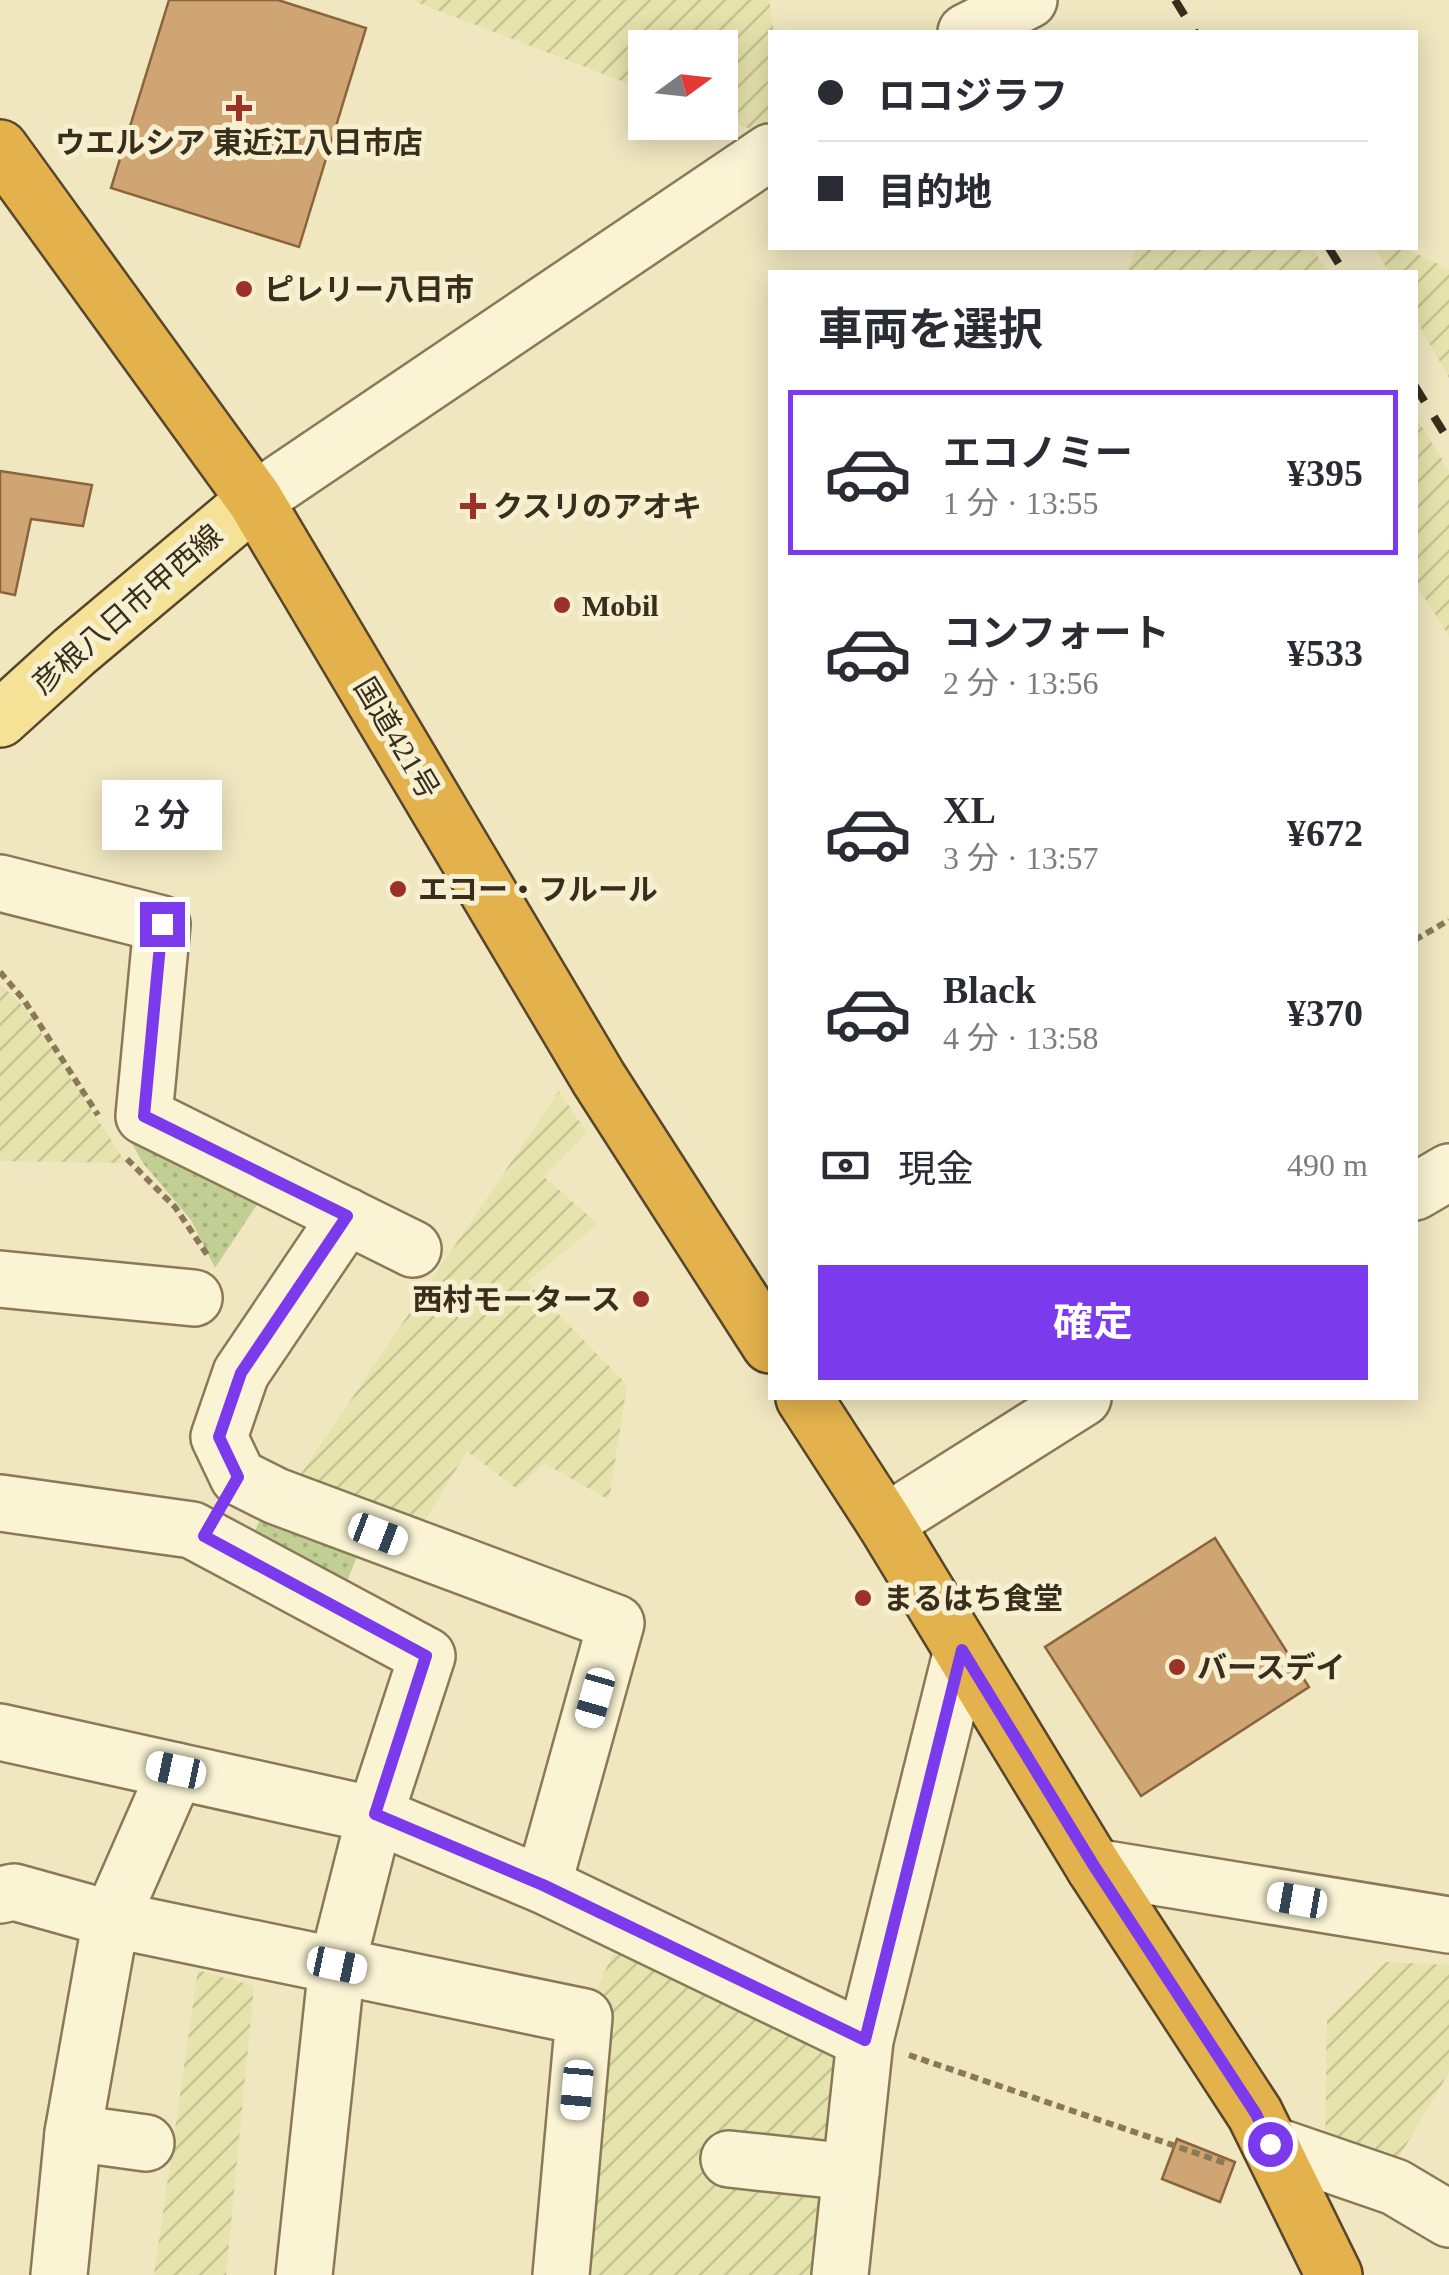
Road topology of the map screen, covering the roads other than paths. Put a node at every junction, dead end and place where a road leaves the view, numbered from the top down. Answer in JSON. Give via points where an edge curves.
{"nodes":[{"id":1,"x":1029,"y":0,"type":"edge"},
{"id":2,"x":970,"y":30,"type":"edge"},
{"id":3,"x":0,"y":148,"type":"edge"},
{"id":4,"x":768,"y":153,"type":"edge"},
{"id":5,"x":255,"y":500,"type":"junction"},
{"id":6,"x":0,"y":719,"type":"edge"},
{"id":7,"x":0,"y":882,"type":"edge"},
{"id":8,"x":1449,"y":1172,"type":"edge"},
{"id":9,"x":1418,"y":1190,"type":"edge"},
{"id":10,"x":347,"y":1216,"type":"junction"},
{"id":11,"x":413,"y":1249,"type":"dead end"},
{"id":12,"x":0,"y":1279,"type":"edge"},
{"id":13,"x":202,"y":1280,"type":"road end"},
{"id":14,"x":768,"y":1342,"type":"edge"},
{"id":15,"x":805,"y":1400,"type":"edge"},
{"id":16,"x":1080,"y":1400,"type":"edge"},
{"id":17,"x":238,"y":1477,"type":"junction"},
{"id":18,"x":0,"y":1504,"type":"edge"},
{"id":19,"x":885,"y":1523,"type":"junction"},
{"id":20,"x":204,"y":1536,"type":"junction"},
{"id":21,"x":962,"y":1650,"type":"junction"},
{"id":22,"x":0,"y":1732,"type":"edge"},
{"id":23,"x":176,"y":1770,"type":"junction"},
{"id":24,"x":375,"y":1814,"type":"junction"},
{"id":25,"x":1094,"y":1866,"type":"junction"},
{"id":26,"x":543,"y":1885,"type":"junction"},
{"id":27,"x":0,"y":1894,"type":"edge"},
{"id":28,"x":111,"y":1919,"type":"junction"},
{"id":29,"x":1449,"y":1925,"type":"edge"},
{"id":30,"x":337,"y":1965,"type":"junction"},
{"id":31,"x":865,"y":2040,"type":"junction"},
{"id":32,"x":73,"y":2133,"type":"junction"},
{"id":33,"x":146,"y":2143,"type":"dead end"},
{"id":34,"x":1251,"y":2155,"type":"junction"},
{"id":35,"x":729,"y":2159,"type":"dead end"},
{"id":36,"x":851,"y":2172,"type":"junction"},
{"id":37,"x":1449,"y":2219,"type":"edge"},
{"id":38,"x":59,"y":2275,"type":"edge"},
{"id":39,"x":304,"y":2275,"type":"edge"},
{"id":40,"x":561,"y":2275,"type":"edge"},
{"id":41,"x":840,"y":2275,"type":"edge"},
{"id":42,"x":1334,"y":2275,"type":"edge"}],
"edges":[{"from":1,"to":2,"type":"street"},
{"from":3,"to":5,"type":"highway","name":"国道421号"},
{"from":4,"to":5,"type":"street"},
{"from":5,"to":6,"type":"main road","name":"彦根八日市甲西線"},
{"from":5,"to":14,"type":"highway","name":"国道421号","via":[[598,1079]]},
{"from":7,"to":10,"type":"street","via":[[162,924],[144,1116]]},
{"from":8,"to":9,"type":"street"},
{"from":10,"to":11,"type":"street"},
{"from":10,"to":17,"type":"street","via":[[241,1373],[219,1437]]},
{"from":12,"to":13,"type":"street"},
{"from":15,"to":19,"type":"highway"},
{"from":16,"to":19,"type":"street"},
{"from":17,"to":20,"type":"street"},
{"from":17,"to":26,"type":"street","via":[[616,1622]]},
{"from":18,"to":20,"type":"street"},
{"from":19,"to":21,"type":"highway"},
{"from":20,"to":24,"type":"street","via":[[426,1656]]},
{"from":21,"to":25,"type":"highway"},
{"from":21,"to":31,"type":"street"},
{"from":22,"to":23,"type":"street"},
{"from":23,"to":24,"type":"street"},
{"from":23,"to":28,"type":"street"},
{"from":24,"to":26,"type":"street"},
{"from":24,"to":30,"type":"street"},
{"from":25,"to":29,"type":"street"},
{"from":25,"to":34,"type":"highway","via":[[1256,2114]]},
{"from":26,"to":31,"type":"street"},
{"from":27,"to":28,"type":"street","via":[[14,1892]]},
{"from":28,"to":30,"type":"street"},
{"from":28,"to":32,"type":"street"},
{"from":30,"to":39,"type":"street"},
{"from":30,"to":40,"type":"street","via":[[584,2016]]},
{"from":31,"to":36,"type":"street"},
{"from":32,"to":33,"type":"street"},
{"from":32,"to":38,"type":"street"},
{"from":34,"to":37,"type":"street","via":[[1395,2188]]},
{"from":34,"to":42,"type":"highway"},
{"from":35,"to":36,"type":"street"},
{"from":36,"to":41,"type":"street"}]}
